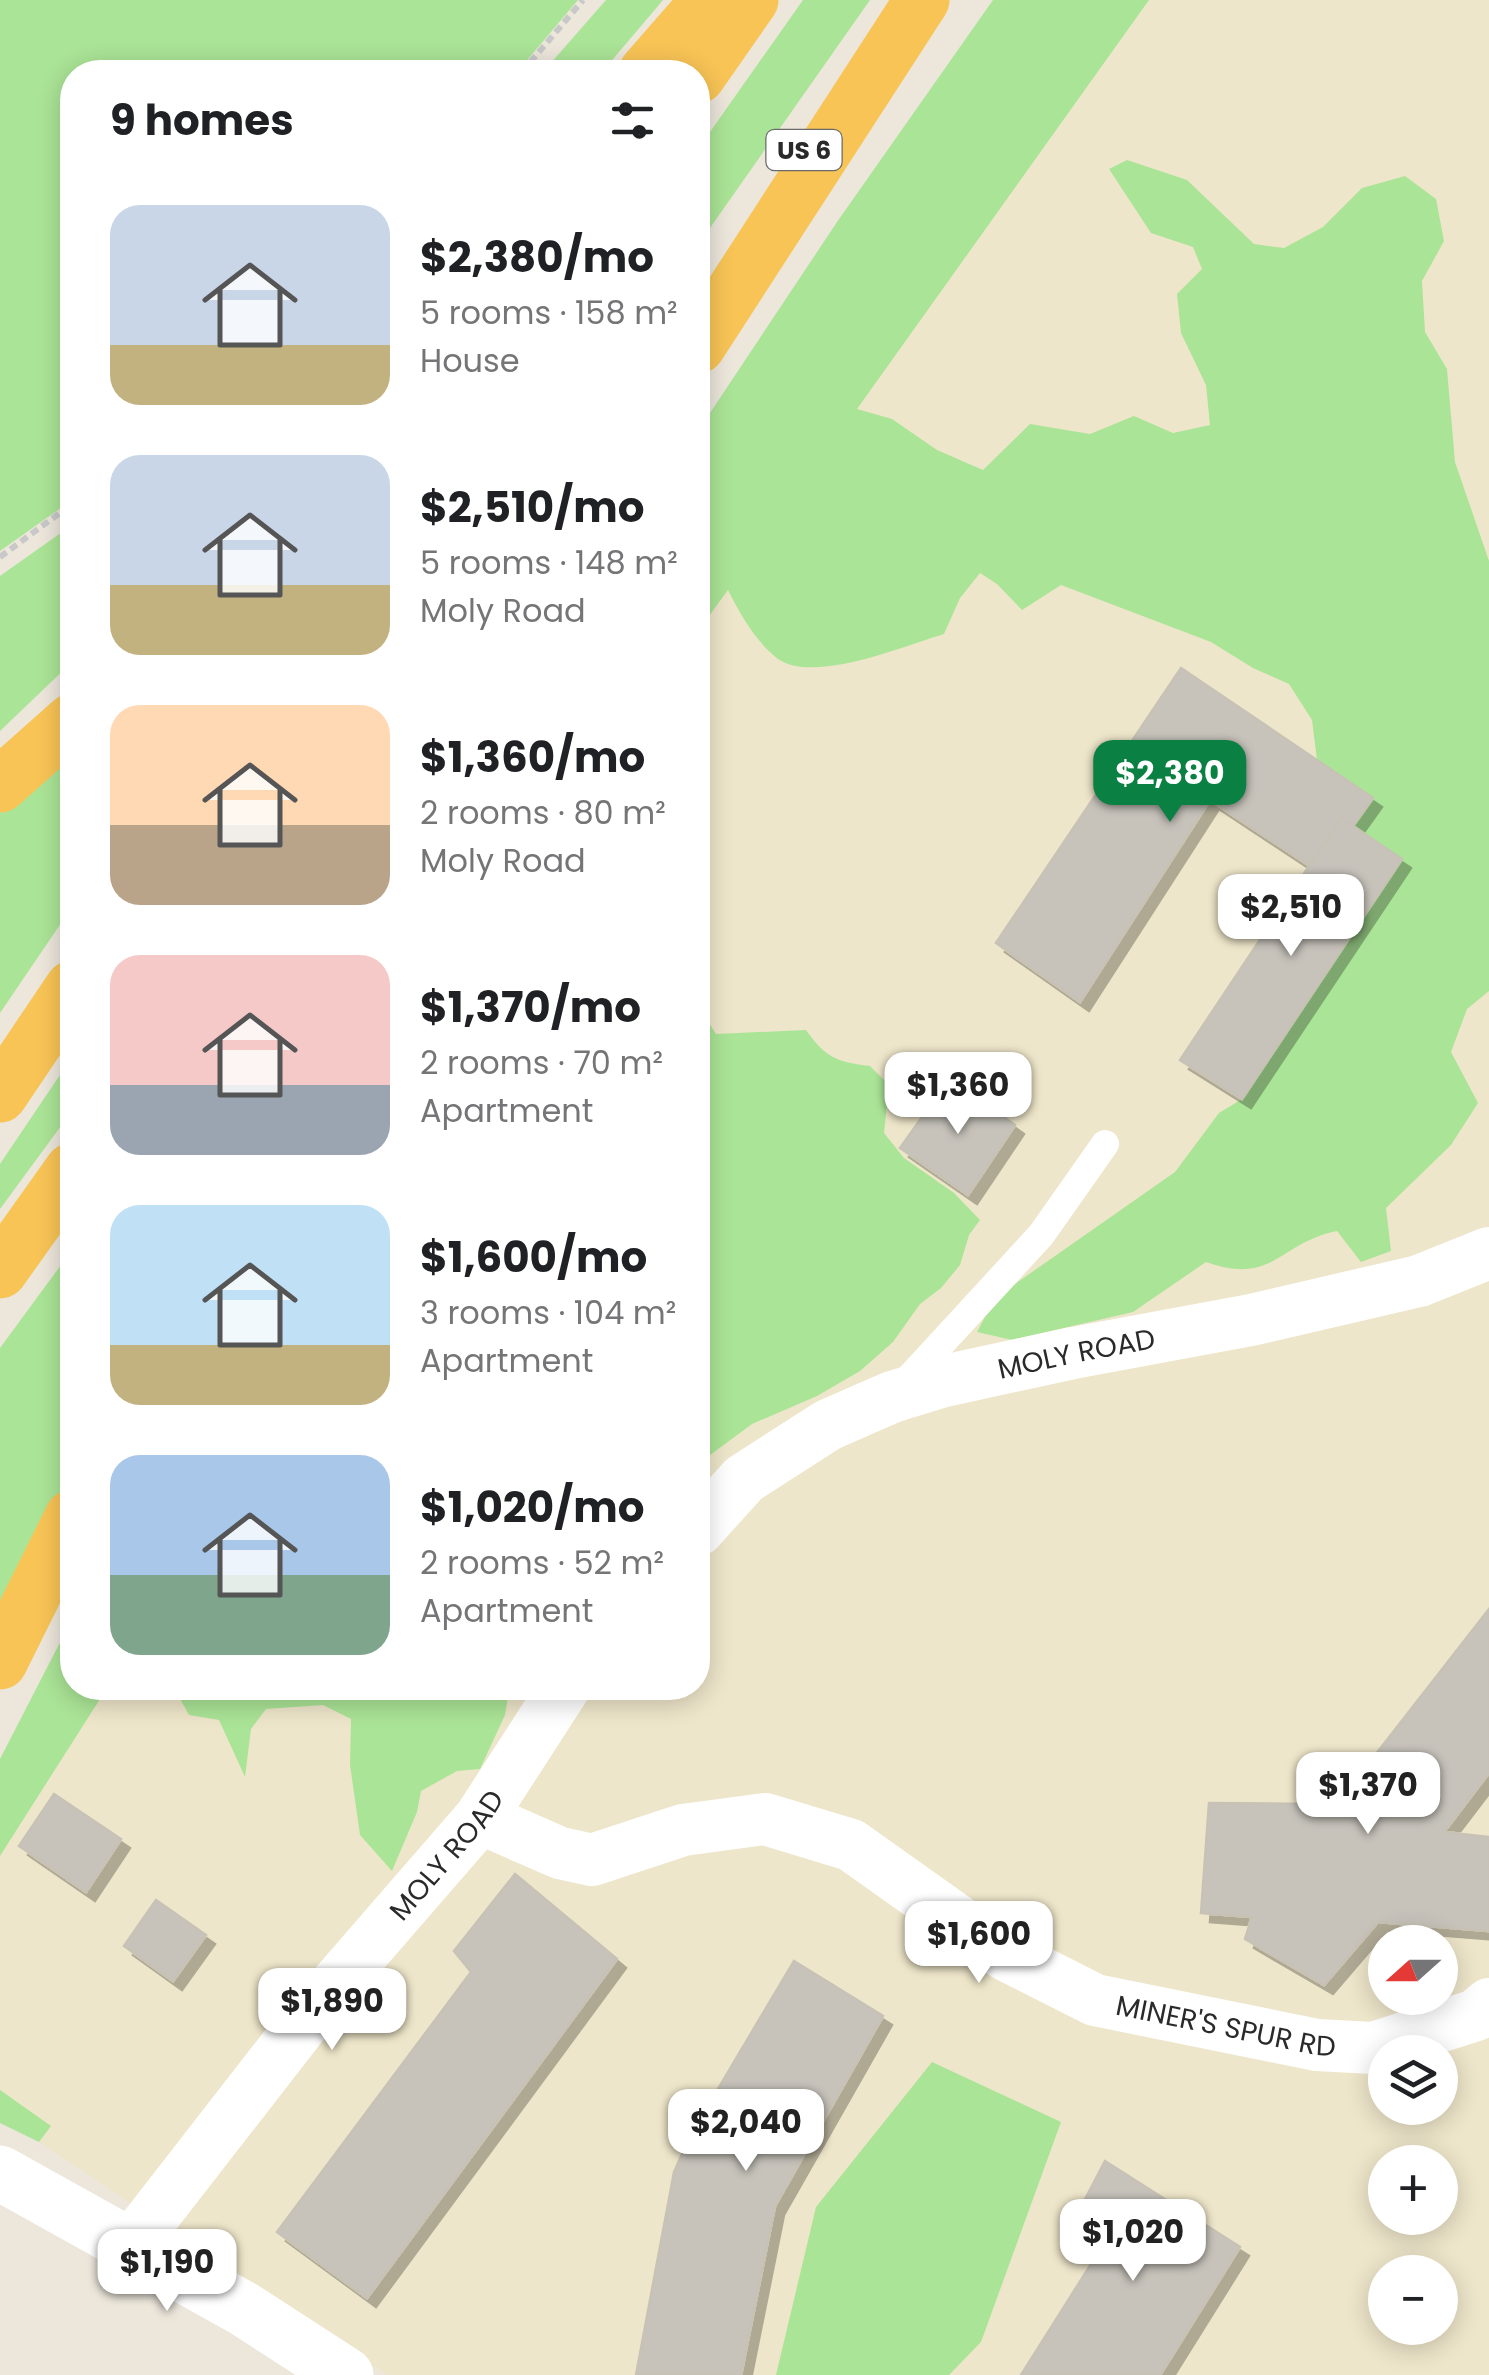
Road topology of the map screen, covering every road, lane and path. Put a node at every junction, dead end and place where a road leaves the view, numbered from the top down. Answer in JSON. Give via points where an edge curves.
{"nodes":[{"id":1,"x":583,"y":0,"type":"edge"},
{"id":2,"x":709,"y":0,"type":"edge"},
{"id":3,"x":751,"y":0,"type":"edge"},
{"id":4,"x":910,"y":0,"type":"edge"},
{"id":5,"x":922,"y":0,"type":"edge"},
{"id":6,"x":532,"y":60,"type":"edge"},
{"id":7,"x":656,"y":60,"type":"edge"},
{"id":8,"x":709,"y":60,"type":"edge"},
{"id":9,"x":710,"y":282,"type":"edge"},
{"id":10,"x":710,"y":327,"type":"edge"},
{"id":11,"x":60,"y":513,"type":"edge"},
{"id":12,"x":0,"y":557,"type":"edge"},
{"id":13,"x":60,"y":732,"type":"edge"},
{"id":14,"x":0,"y":785,"type":"edge"},
{"id":15,"x":60,"y":1006,"type":"edge"},
{"id":16,"x":0,"y":1095,"type":"edge"},
{"id":17,"x":1106,"y":1144,"type":"dead end"},
{"id":18,"x":60,"y":1187,"type":"edge"},
{"id":19,"x":1489,"y":1254,"type":"edge"},
{"id":20,"x":0,"y":1271,"type":"edge"},
{"id":21,"x":892,"y":1397,"type":"junction"},
{"id":22,"x":710,"y":1517,"type":"edge"},
{"id":23,"x":60,"y":1540,"type":"edge"},
{"id":24,"x":0,"y":1662,"type":"edge"},
{"id":25,"x":556,"y":1700,"type":"edge"},
{"id":26,"x":480,"y":1818,"type":"junction"},
{"id":27,"x":1489,"y":2004,"type":"edge"},
{"id":28,"x":0,"y":2173,"type":"edge"},
{"id":29,"x":130,"y":2245,"type":"junction"},
{"id":30,"x":346,"y":2375,"type":"edge"}],
"edges":[{"from":1,"to":6,"type":"path"},
{"from":2,"to":7,"type":"highway"},
{"from":3,"to":8,"type":"highway"},
{"from":4,"to":9,"type":"highway","number":"US 6"},
{"from":5,"to":10,"type":"highway"},
{"from":11,"to":12,"type":"path"},
{"from":13,"to":14,"type":"highway"},
{"from":15,"to":16,"type":"highway"},
{"from":17,"to":21,"type":"lane","via":[[1041,1235]]},
{"from":18,"to":20,"type":"highway"},
{"from":19,"to":21,"type":"street","name":"MOLY ROAD","via":[[1400,1286]]},
{"from":21,"to":22,"type":"street","name":"MOLY ROAD","via":[[828,1424],[744,1479]]},
{"from":23,"to":24,"type":"highway"},
{"from":25,"to":26,"type":"street","name":"MOLY ROAD"},
{"from":26,"to":27,"type":"street","name":"MINER'S SPUR RD","via":[[592,1860],[683,1830],[766,1819],[851,1845],[1006,1955],[1095,2000],[1317,2044],[1373,2048]]},
{"from":26,"to":29,"type":"street","name":"MOLY ROAD","via":[[316,2007]]},
{"from":28,"to":29,"type":"street"},
{"from":29,"to":30,"type":"street"}]}
